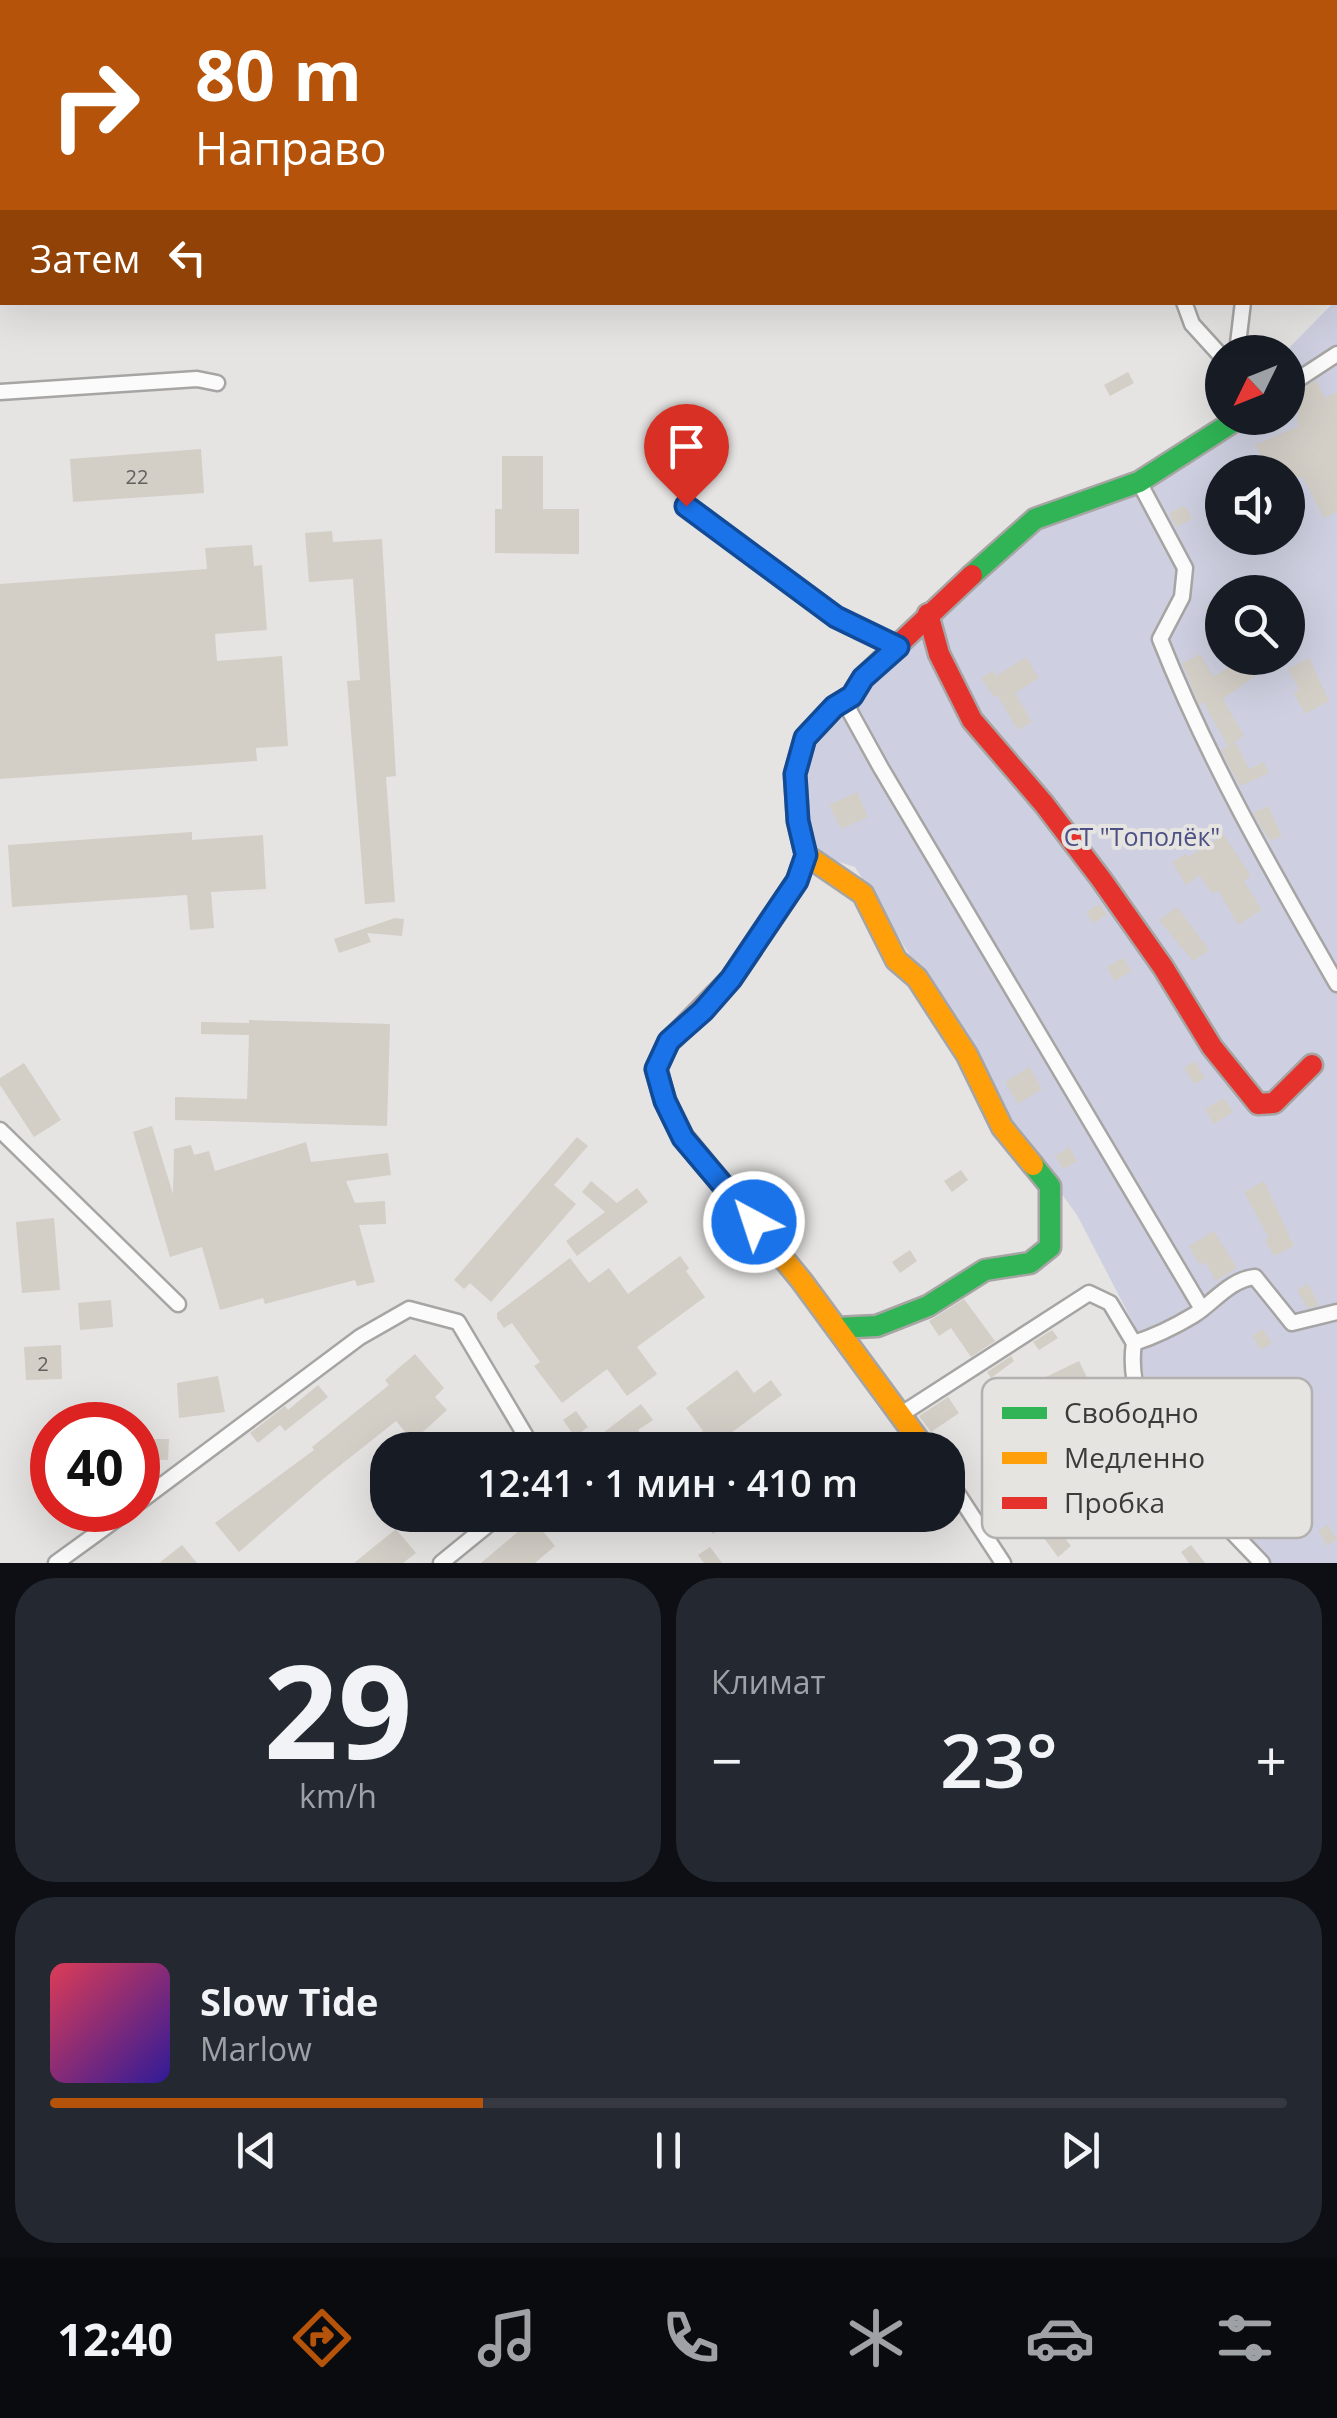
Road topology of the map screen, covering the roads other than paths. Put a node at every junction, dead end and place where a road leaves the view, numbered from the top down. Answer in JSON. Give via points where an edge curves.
{"nodes":[{"id":1,"x":1185,"y":305,"type":"edge"},
{"id":2,"x":1243,"y":305,"type":"edge"},
{"id":3,"x":1239,"y":335,"type":"edge"},
{"id":4,"x":1205,"y":338,"type":"edge"},
{"id":5,"x":1337,"y":354,"type":"edge"},
{"id":6,"x":1305,"y":375,"type":"edge"},
{"id":7,"x":217,"y":384,"type":"dead end"},
{"id":8,"x":0,"y":392,"type":"edge"},
{"id":9,"x":1212,"y":435,"type":"edge"},
{"id":10,"x":1139,"y":482,"type":"junction"},
{"id":11,"x":686,"y":506,"type":"dead end"},
{"id":12,"x":928,"y":614,"type":"junction"},
{"id":13,"x":898,"y":647,"type":"junction"},
{"id":14,"x":852,"y":696,"type":"junction"},
{"id":15,"x":806,"y":855,"type":"junction"},
{"id":16,"x":1337,"y":984,"type":"edge"},
{"id":17,"x":1312,"y":1065,"type":"dead end"},
{"id":18,"x":0,"y":1130,"type":"edge"},
{"id":19,"x":178,"y":1304,"type":"dead end"},
{"id":20,"x":1202,"y":1309,"type":"junction"},
{"id":21,"x":1337,"y":1312,"type":"edge"},
{"id":22,"x":837,"y":1328,"type":"junction"},
{"id":23,"x":1134,"y":1343,"type":"junction"},
{"id":24,"x":1134,"y":1378,"type":"edge"},
{"id":25,"x":900,"y":1415,"type":"junction"},
{"id":26,"x":523,"y":1432,"type":"edge"},
{"id":27,"x":913,"y":1432,"type":"edge"},
{"id":28,"x":160,"y":1487,"type":"edge"},
{"id":29,"x":965,"y":1506,"type":"edge"},
{"id":30,"x":982,"y":1531,"type":"edge"},
{"id":31,"x":99,"y":1532,"type":"edge"},
{"id":32,"x":479,"y":1532,"type":"edge"},
{"id":33,"x":986,"y":1538,"type":"edge"},
{"id":34,"x":1239,"y":1538,"type":"edge"},
{"id":35,"x":56,"y":1563,"type":"edge"},
{"id":36,"x":441,"y":1563,"type":"edge"},
{"id":37,"x":1003,"y":1563,"type":"edge"},
{"id":38,"x":1262,"y":1563,"type":"edge"}],
"edges":[{"from":1,"to":4,"type":"street"},
{"from":2,"to":3,"type":"street"},
{"from":5,"to":6,"type":"street"},
{"from":7,"to":8,"type":"street","via":[[197,378]]},
{"from":9,"to":10,"type":"street"},
{"from":10,"to":12,"type":"street","via":[[1035,519]]},
{"from":10,"to":16,"type":"street","via":[[1185,568],[1182,597],[1160,639],[1244,821]]},
{"from":11,"to":13,"type":"street","via":[[836,617]]},
{"from":12,"to":13,"type":"street"},
{"from":12,"to":17,"type":"street","via":[[939,654],[972,720],[1102,878],[1258,1104],[1274,1103]]},
{"from":13,"to":14,"type":"street"},
{"from":14,"to":15,"type":"street","via":[[805,738],[795,774]]},
{"from":14,"to":20,"type":"street","via":[[849,710],[881,768]]},
{"from":15,"to":22,"type":"street","via":[[773,920],[712,1000],[669,1041],[656,1069],[683,1138]]},
{"from":15,"to":22,"type":"street","via":[[863,894],[896,960],[917,978],[967,1055],[1002,1128],[1050,1186],[1050,1247],[1030,1264],[985,1270],[928,1306],[877,1326]]},
{"from":18,"to":19,"type":"street"},
{"from":20,"to":21,"type":"street","via":[[1242,1278],[1256,1276],[1292,1323]]},
{"from":20,"to":23,"type":"street"},
{"from":22,"to":25,"type":"street"},
{"from":23,"to":24,"type":"street"},
{"from":23,"to":25,"type":"street","via":[[1110,1302],[1089,1293]]},
{"from":25,"to":27,"type":"street"},
{"from":26,"to":28,"type":"street","via":[[458,1322],[409,1309],[360,1337]]},
{"from":29,"to":30,"type":"street"},
{"from":31,"to":35,"type":"street"},
{"from":32,"to":36,"type":"street"},
{"from":33,"to":37,"type":"street"},
{"from":34,"to":38,"type":"street"}]}
